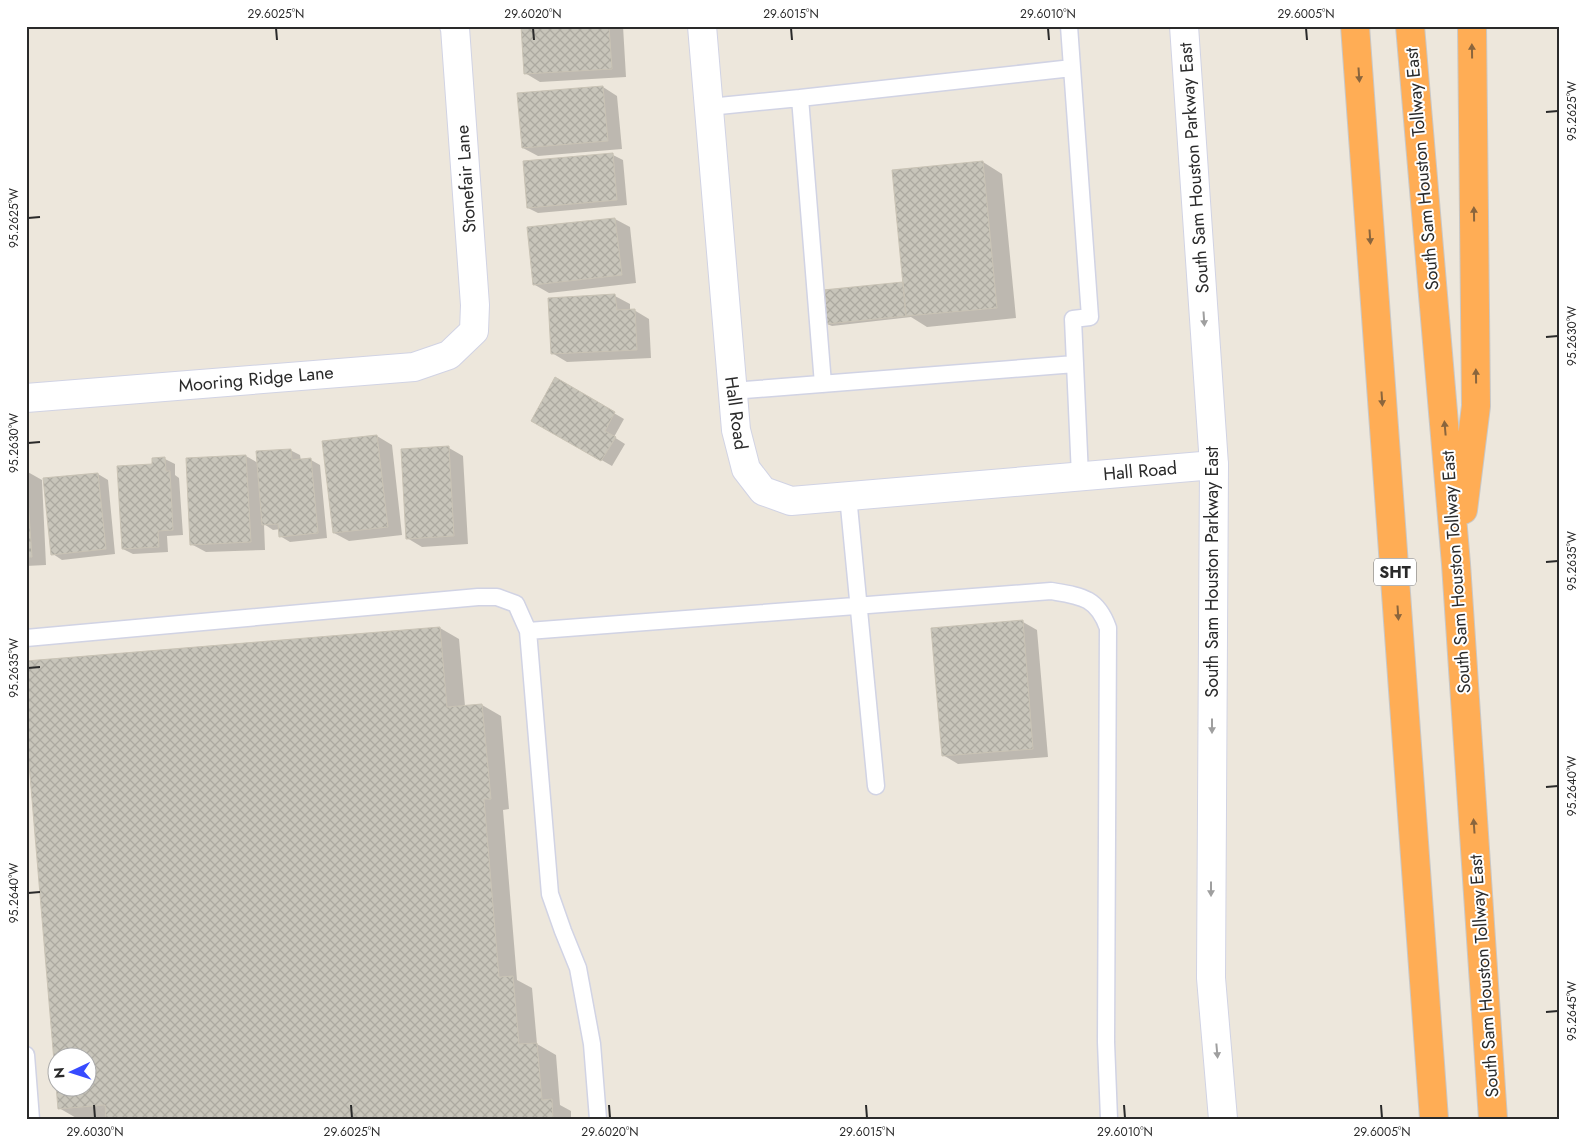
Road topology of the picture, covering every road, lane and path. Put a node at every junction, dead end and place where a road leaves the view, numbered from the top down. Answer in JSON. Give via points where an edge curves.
{"nodes":[{"id":1,"x":454,"y":26,"type":"edge"},
{"id":2,"x":702,"y":26,"type":"edge"},
{"id":3,"x":1069,"y":26,"type":"edge"},
{"id":4,"x":1184,"y":26,"type":"edge"},
{"id":5,"x":1410,"y":26,"type":"edge"},
{"id":6,"x":1472,"y":26,"type":"edge"},
{"id":7,"x":1355,"y":29,"type":"edge"},
{"id":8,"x":1072,"y":68,"type":"junction"},
{"id":9,"x":800,"y":98,"type":"junction"},
{"id":10,"x":709,"y":107,"type":"junction"},
{"id":11,"x":474,"y":331,"type":"joint"},
{"id":12,"x":1075,"y":364,"type":"junction"},
{"id":13,"x":823,"y":384,"type":"junction"},
{"id":14,"x":732,"y":391,"type":"junction"},
{"id":15,"x":26,"y":398,"type":"edge"},
{"id":16,"x":1214,"y":464,"type":"junction"},
{"id":17,"x":1080,"y":476,"type":"junction"},
{"id":18,"x":848,"y":496,"type":"junction"},
{"id":19,"x":1456,"y":564,"type":"junction"},
{"id":20,"x":859,"y":605,"type":"junction"},
{"id":21,"x":528,"y":631,"type":"junction"},
{"id":22,"x":26,"y":638,"type":"edge"},
{"id":23,"x":876,"y":786,"type":"dead end"},
{"id":24,"x":26,"y":1055,"type":"edge"},
{"id":25,"x":31,"y":1119,"type":"edge"},
{"id":26,"x":598,"y":1119,"type":"edge"},
{"id":27,"x":1109,"y":1119,"type":"edge"},
{"id":28,"x":1223,"y":1119,"type":"edge"},
{"id":29,"x":1434,"y":1119,"type":"edge"},
{"id":30,"x":1493,"y":1119,"type":"edge"}],
"edges":[{"from":1,"to":11,"type":"street","name":"Stonefair Lane","via":[[475,305]]},
{"from":2,"to":10,"type":"street","name":"Hall Road"},
{"from":3,"to":8,"type":"lane"},
{"from":4,"to":16,"type":"street","name":"South Sam Houston Parkway East","one_way":true},
{"from":19,"to":5,"type":"highway","name":"South Sam Houston Tollway East","one_way":true},
{"from":19,"to":6,"type":"highway","one_way":true,"via":[[1476,406]]},
{"from":7,"to":29,"type":"highway","number":"SHT","one_way":true},
{"from":8,"to":9,"type":"lane"},
{"from":8,"to":12,"type":"lane","via":[[1090,317],[1073,319]]},
{"from":9,"to":10,"type":"lane"},
{"from":9,"to":13,"type":"lane"},
{"from":10,"to":14,"type":"street","name":"Hall Road"},
{"from":11,"to":15,"type":"street","name":"Mooring Ridge Lane","via":[[449,355],[414,367]]},
{"from":12,"to":13,"type":"lane"},
{"from":12,"to":17,"type":"lane"},
{"from":13,"to":14,"type":"lane"},
{"from":14,"to":18,"type":"street","name":"Hall Road","via":[[736,430],[746,469],[763,491],[791,501]]},
{"from":16,"to":17,"type":"street","name":"Hall Road"},
{"from":16,"to":28,"type":"street","name":"South Sam Houston Parkway East","one_way":true,"via":[[1210,978]]},
{"from":17,"to":18,"type":"street","name":"Hall Road"},
{"from":18,"to":20,"type":"lane"},
{"from":30,"to":19,"type":"highway","name":"South Sam Houston Tollway East","one_way":true},
{"from":20,"to":21,"type":"lane"},
{"from":20,"to":23,"type":"lane"},
{"from":20,"to":27,"type":"lane","via":[[1051,591],[1074,594],[1093,602],[1103,614],[1108,628],[1106,1042]]},
{"from":21,"to":22,"type":"lane","via":[[516,604],[497,596]]},
{"from":21,"to":26,"type":"lane","via":[[550,894],[578,968],[592,1044]]},
{"from":24,"to":25,"type":"lane"}]}
